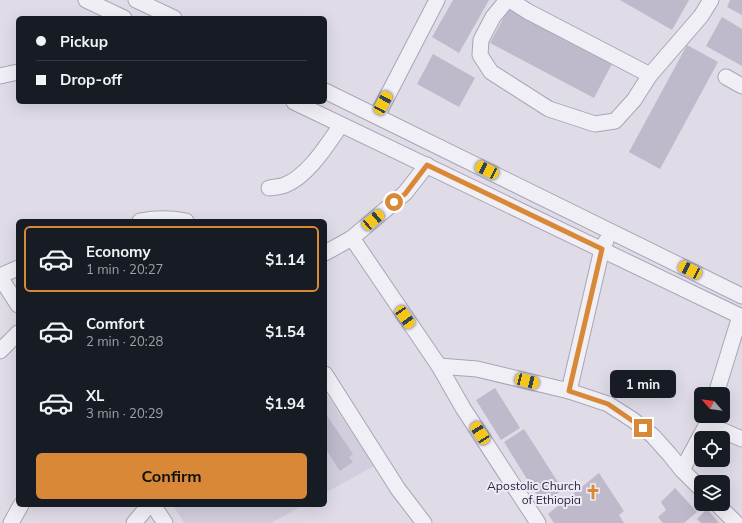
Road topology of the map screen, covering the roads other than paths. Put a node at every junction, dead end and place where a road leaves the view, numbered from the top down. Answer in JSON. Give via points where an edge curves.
{"nodes":[{"id":1,"x":86,"y":0,"type":"edge"},
{"id":2,"x":136,"y":0,"type":"edge"},
{"id":3,"x":437,"y":0,"type":"edge"},
{"id":4,"x":508,"y":0,"type":"edge"},
{"id":5,"x":711,"y":0,"type":"edge"},
{"id":6,"x":120,"y":16,"type":"edge"},
{"id":7,"x":170,"y":16,"type":"edge"},
{"id":8,"x":16,"y":72,"type":"edge"},
{"id":9,"x":650,"y":75,"type":"junction"},
{"id":10,"x":0,"y":76,"type":"edge"},
{"id":11,"x":726,"y":78,"type":"dead end"},
{"id":12,"x":742,"y":86,"type":"edge"},
{"id":13,"x":327,"y":92,"type":"edge"},
{"id":14,"x":298,"y":104,"type":"edge"},
{"id":15,"x":377,"y":116,"type":"junction"},
{"id":16,"x":341,"y":125,"type":"junction"},
{"id":17,"x":427,"y":165,"type":"junction"},
{"id":18,"x":269,"y":188,"type":"dead end"},
{"id":19,"x":151,"y":219,"type":"edge"},
{"id":20,"x":176,"y":219,"type":"edge"},
{"id":21,"x":611,"y":231,"type":"junction"},
{"id":22,"x":352,"y":238,"type":"junction"},
{"id":23,"x":602,"y":249,"type":"junction"},
{"id":24,"x":327,"y":252,"type":"edge"},
{"id":25,"x":16,"y":269,"type":"edge"},
{"id":26,"x":0,"y":277,"type":"edge"},
{"id":27,"x":742,"y":296,"type":"edge"},
{"id":28,"x":16,"y":302,"type":"edge"},
{"id":29,"x":741,"y":317,"type":"edge"},
{"id":30,"x":16,"y":336,"type":"edge"},
{"id":31,"x":0,"y":351,"type":"edge"},
{"id":32,"x":439,"y":366,"type":"junction"},
{"id":33,"x":327,"y":377,"type":"edge"},
{"id":34,"x":718,"y":387,"type":"edge"},
{"id":35,"x":569,"y":391,"type":"junction"},
{"id":36,"x":706,"y":423,"type":"edge"},
{"id":37,"x":713,"y":423,"type":"edge"},
{"id":38,"x":742,"y":439,"type":"edge"},
{"id":39,"x":682,"y":470,"type":"junction"},
{"id":40,"x":694,"y":482,"type":"edge"},
{"id":41,"x":20,"y":507,"type":"edge"},
{"id":42,"x":147,"y":507,"type":"edge"},
{"id":43,"x":154,"y":507,"type":"edge"},
{"id":44,"x":724,"y":511,"type":"edge"},
{"id":45,"x":11,"y":523,"type":"edge"},
{"id":46,"x":134,"y":523,"type":"edge"},
{"id":47,"x":165,"y":523,"type":"edge"},
{"id":48,"x":424,"y":523,"type":"edge"},
{"id":49,"x":538,"y":523,"type":"edge"},
{"id":50,"x":736,"y":523,"type":"edge"}],
"edges":[{"from":1,"to":6,"type":"street"},
{"from":2,"to":7,"type":"street"},
{"from":3,"to":15,"type":"street"},
{"from":4,"to":9,"type":"street"},
{"from":4,"to":9,"type":"street","via":[[493,17],[481,40],[480,55],[491,72],[549,109],[595,124],[615,121],[634,100]]},
{"from":5,"to":9,"type":"street","via":[[701,16]]},
{"from":8,"to":10,"type":"street"},
{"from":11,"to":12,"type":"street"},
{"from":13,"to":15,"type":"street"},
{"from":14,"to":16,"type":"street"},
{"from":15,"to":21,"type":"street"},
{"from":16,"to":17,"type":"street"},
{"from":16,"to":18,"type":"street","via":[[325,149],[294,180]]},
{"from":17,"to":22,"type":"street","via":[[405,194]]},
{"from":17,"to":23,"type":"street"},
{"from":19,"to":20,"type":"street"},
{"from":21,"to":23,"type":"street"},
{"from":21,"to":27,"type":"street"},
{"from":22,"to":24,"type":"street"},
{"from":22,"to":32,"type":"street"},
{"from":23,"to":29,"type":"street"},
{"from":23,"to":35,"type":"street"},
{"from":25,"to":26,"type":"street"},
{"from":26,"to":28,"type":"street"},
{"from":29,"to":34,"type":"street"},
{"from":30,"to":31,"type":"street"},
{"from":32,"to":35,"type":"street","via":[[477,369]]},
{"from":32,"to":49,"type":"street","via":[[463,408]]},
{"from":33,"to":48,"type":"street","via":[[398,489]]},
{"from":35,"to":39,"type":"street","via":[[608,404],[633,420],[652,436]]},
{"from":36,"to":39,"type":"street"},
{"from":37,"to":38,"type":"street"},
{"from":39,"to":40,"type":"street"},
{"from":41,"to":45,"type":"street"},
{"from":42,"to":46,"type":"street"},
{"from":43,"to":47,"type":"street"},
{"from":44,"to":50,"type":"street"}]}
